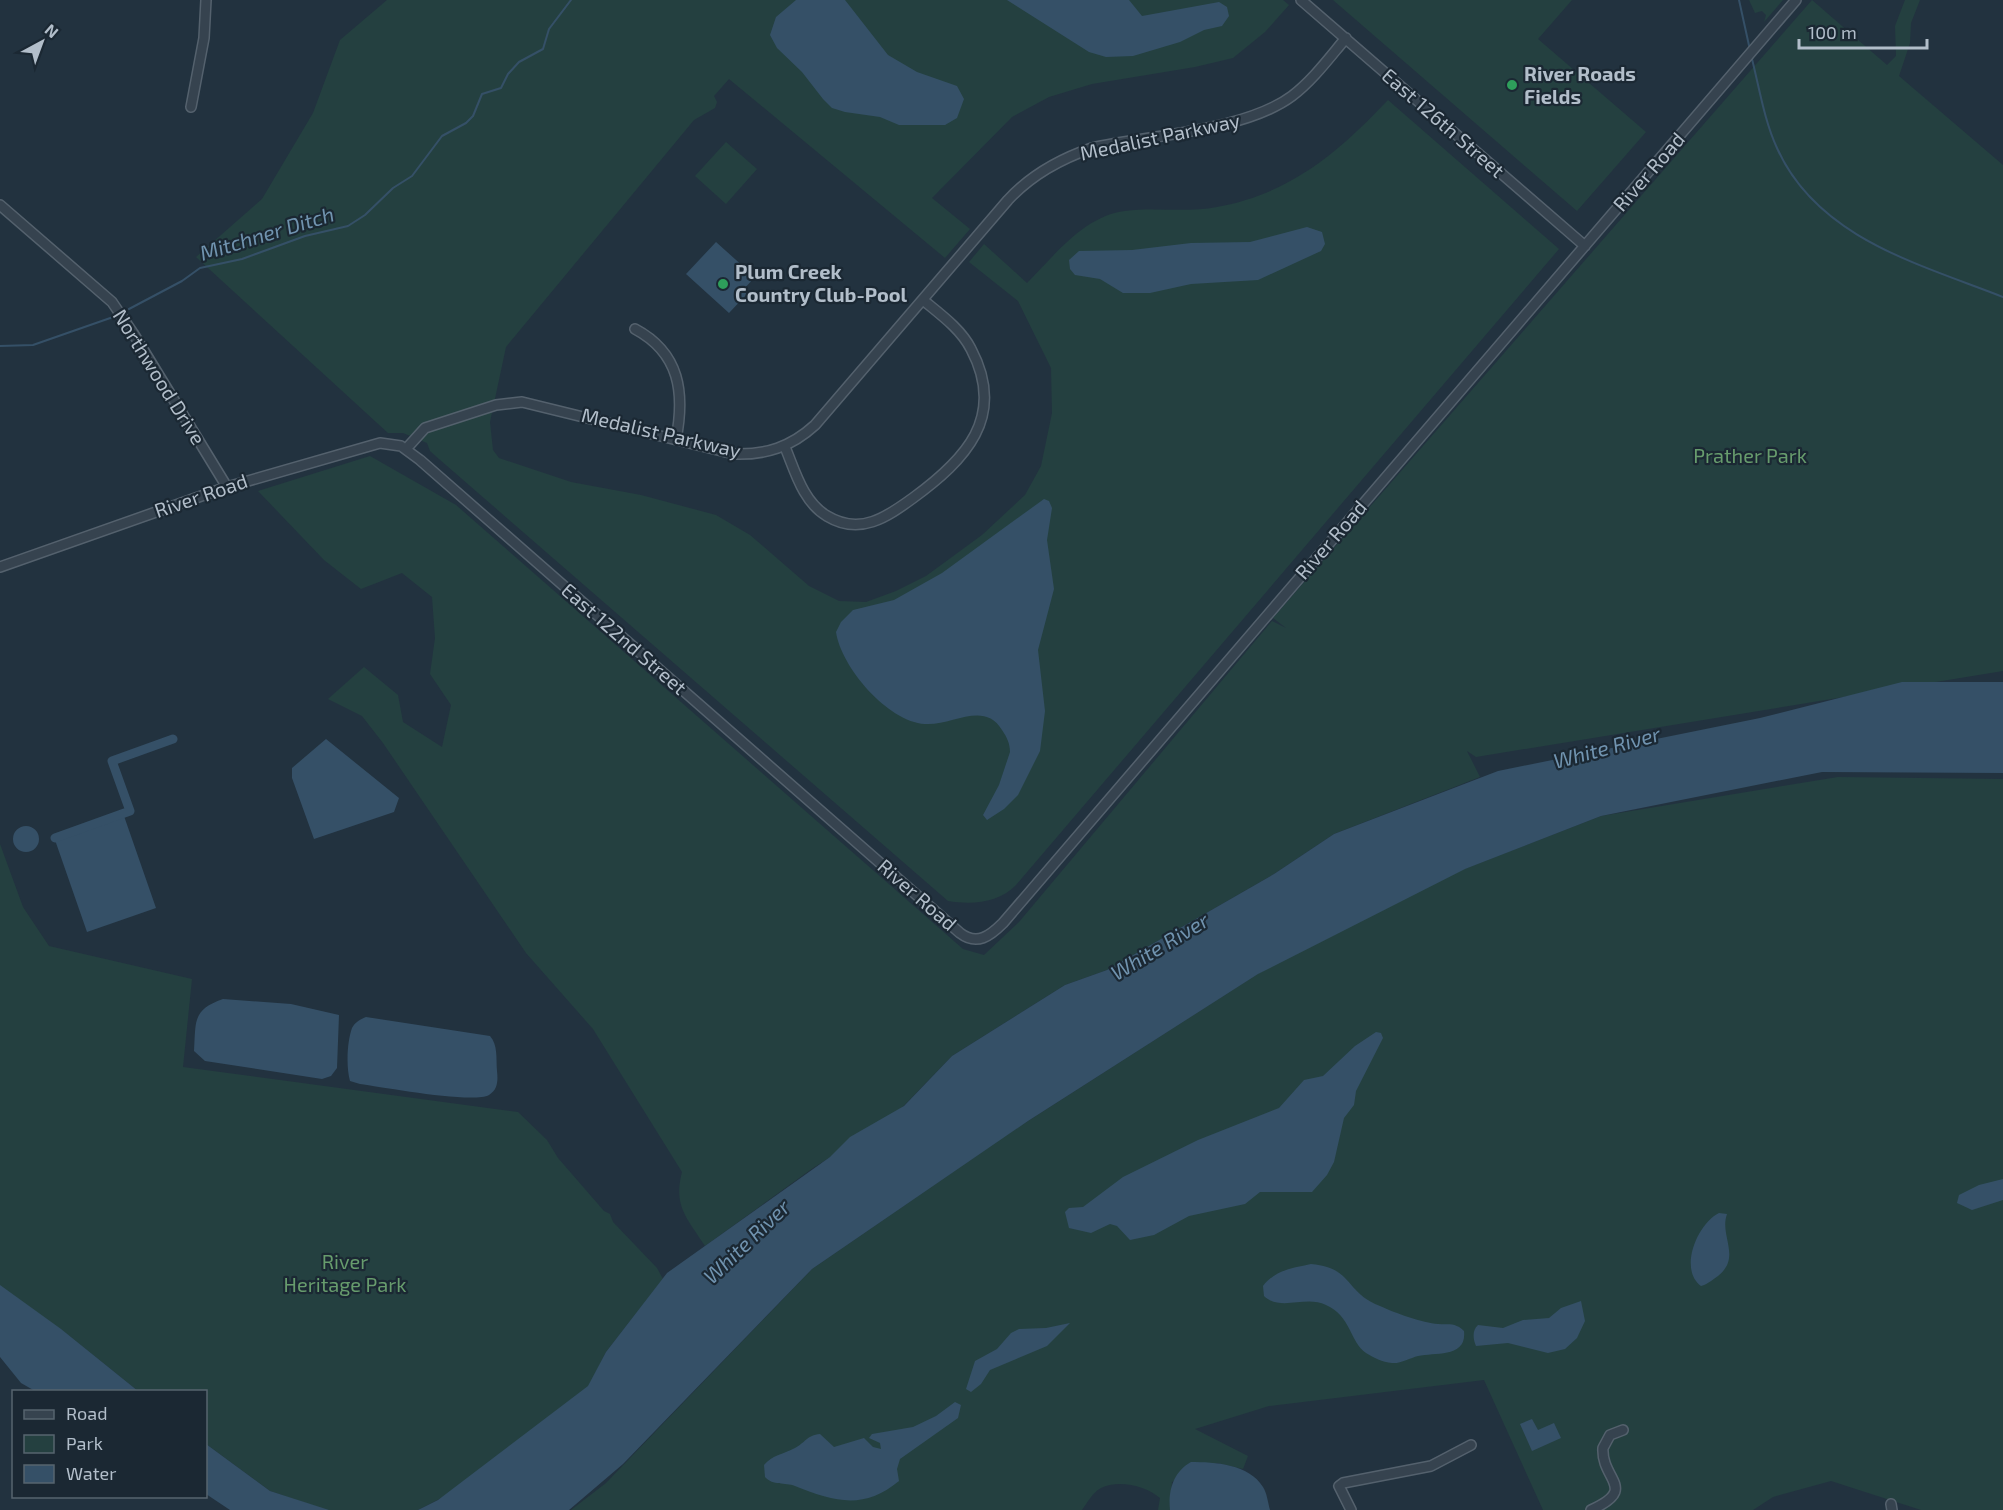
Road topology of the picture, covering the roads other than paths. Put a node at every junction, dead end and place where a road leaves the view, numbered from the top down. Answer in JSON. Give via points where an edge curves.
{"nodes":[{"id":1,"x":206,"y":0,"type":"edge"},
{"id":2,"x":1301,"y":0,"type":"edge"},
{"id":3,"x":1796,"y":0,"type":"edge"},
{"id":4,"x":1346,"y":38,"type":"junction"},
{"id":5,"x":191,"y":107,"type":"dead end"},
{"id":6,"x":0,"y":205,"type":"edge"},
{"id":7,"x":1585,"y":246,"type":"junction"},
{"id":8,"x":923,"y":300,"type":"junction"},
{"id":9,"x":635,"y":329,"type":"dead end"},
{"id":10,"x":676,"y":439,"type":"junction"},
{"id":11,"x":785,"y":447,"type":"junction"},
{"id":12,"x":406,"y":448,"type":"junction"},
{"id":13,"x":227,"y":487,"type":"junction"},
{"id":14,"x":0,"y":567,"type":"edge"},
{"id":15,"x":842,"y":829,"type":"joint"},
{"id":16,"x":1623,"y":1430,"type":"dead end"},
{"id":17,"x":1471,"y":1446,"type":"dead end"},
{"id":18,"x":1351,"y":1510,"type":"edge"},
{"id":19,"x":1592,"y":1510,"type":"edge"}],
"edges":[{"from":1,"to":5,"type":"street","via":[[204,38]]},
{"from":2,"to":4,"type":"street","name":"East 126th Street"},
{"from":3,"to":7,"type":"street","name":"River Road"},
{"from":4,"to":7,"type":"street","name":"East 126th Street"},
{"from":4,"to":8,"type":"street","name":"Medalist Parkway","via":[[1303,86],[1263,113],[1237,122],[1092,148],[1052,165],[1014,194]]},
{"from":6,"to":13,"type":"street","name":"Northwood Drive","via":[[112,302]]},
{"from":7,"to":15,"type":"street","name":"River Road","via":[[991,934],[975,940],[963,936]]},
{"from":8,"to":11,"type":"street","name":"Medalist Parkway","via":[[815,425]]},
{"from":8,"to":11,"type":"street","via":[[968,343],[981,377],[980,421],[957,463],[884,518],[858,525],[831,519],[812,504]]},
{"from":9,"to":10,"type":"street","via":[[660,345],[671,365],[680,405]]},
{"from":10,"to":11,"type":"street","name":"Medalist Parkway","via":[[734,454]]},
{"from":10,"to":12,"type":"street","name":"Medalist Parkway","via":[[545,405],[512,402],[425,428]]},
{"from":12,"to":13,"type":"street","name":"River Road","via":[[380,443]]},
{"from":12,"to":15,"type":"street","name":"East 122nd Street"},
{"from":13,"to":14,"type":"street","name":"River Road"},
{"from":16,"to":19,"type":"street","via":[[1610,1435],[1603,1448],[1616,1485],[1615,1494],[1611,1501]]},
{"from":17,"to":18,"type":"street","via":[[1431,1466],[1339,1486]]}]}
